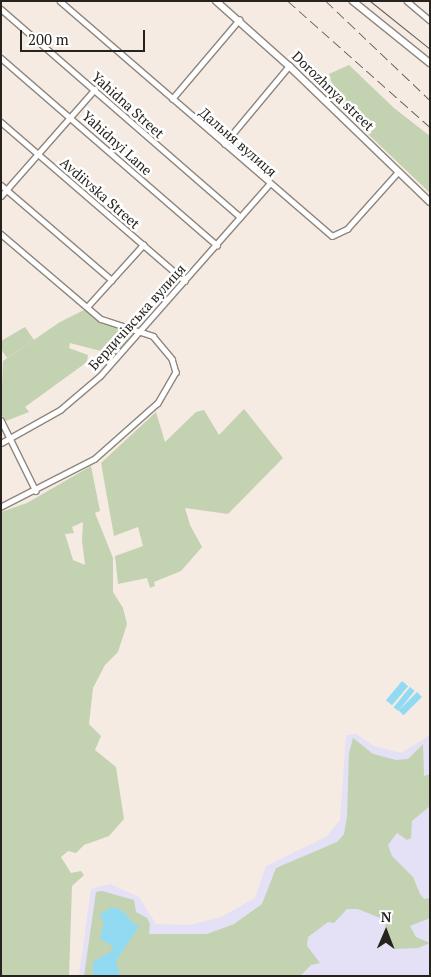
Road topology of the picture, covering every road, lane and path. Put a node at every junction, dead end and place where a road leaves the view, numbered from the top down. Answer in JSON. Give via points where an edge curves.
{"nodes":[{"id":1,"x":60,"y":1,"type":"edge"},
{"id":2,"x":216,"y":1,"type":"edge"},
{"id":3,"x":353,"y":1,"type":"edge"},
{"id":4,"x":411,"y":2,"type":"edge"},
{"id":5,"x":1,"y":9,"type":"edge"},
{"id":6,"x":239,"y":20,"type":"junction"},
{"id":7,"x":430,"y":20,"type":"edge"},
{"id":8,"x":1,"y":58,"type":"edge"},
{"id":9,"x":430,"y":63,"type":"edge"},
{"id":10,"x":289,"y":66,"type":"junction"},
{"id":11,"x":95,"y":90,"type":"junction"},
{"id":12,"x":172,"y":99,"type":"junction"},
{"id":13,"x":71,"y":117,"type":"junction"},
{"id":14,"x":1,"y":122,"type":"edge"},
{"id":15,"x":224,"y":144,"type":"junction"},
{"id":16,"x":38,"y":155,"type":"junction"},
{"id":17,"x":398,"y":172,"type":"junction"},
{"id":18,"x":269,"y":184,"type":"junction"},
{"id":19,"x":1,"y":185,"type":"edge"},
{"id":20,"x":7,"y":190,"type":"junction"},
{"id":21,"x":1,"y":196,"type":"edge"},
{"id":22,"x":430,"y":202,"type":"edge"},
{"id":23,"x":240,"y":217,"type":"junction"},
{"id":24,"x":1,"y":234,"type":"edge"},
{"id":25,"x":143,"y":245,"type":"junction"},
{"id":26,"x":217,"y":245,"type":"junction"},
{"id":27,"x":112,"y":280,"type":"junction"},
{"id":28,"x":185,"y":281,"type":"junction"},
{"id":29,"x":87,"y":307,"type":"junction"},
{"id":30,"x":140,"y":330,"type":"junction"},
{"id":31,"x":1,"y":420,"type":"edge"},
{"id":32,"x":10,"y":440,"type":"junction"},
{"id":33,"x":1,"y":443,"type":"edge"},
{"id":34,"x":36,"y":491,"type":"junction"},
{"id":35,"x":1,"y":507,"type":"edge"}],
"edges":[{"from":1,"to":12,"type":"street","name":"Дальня вулиця"},
{"from":2,"to":6,"type":"main road","name":"Dorozhnya street"},
{"from":3,"to":9,"type":"main road"},
{"from":4,"to":7,"type":"street"},
{"from":5,"to":11,"type":"street","name":"Yahidna Street"},
{"from":6,"to":10,"type":"main road","name":"Dorozhnya street"},
{"from":6,"to":12,"type":"street"},
{"from":8,"to":13,"type":"street","name":"Yahidnyi Lane"},
{"from":10,"to":15,"type":"street"},
{"from":10,"to":17,"type":"main road","name":"Dorozhnya street"},
{"from":11,"to":13,"type":"street"},
{"from":11,"to":23,"type":"street","name":"Yahidna Street"},
{"from":12,"to":15,"type":"street","name":"Дальня вулиця"},
{"from":13,"to":16,"type":"street"},
{"from":13,"to":26,"type":"street","name":"Yahidnyi Lane"},
{"from":14,"to":16,"type":"street","name":"Avdiivska Street"},
{"from":15,"to":18,"type":"street","name":"Дальня вулиця"},
{"from":16,"to":20,"type":"street"},
{"from":16,"to":25,"type":"street","name":"Avdiivska Street"},
{"from":17,"to":18,"type":"street","name":"Дальня вулиця","via":[[347,229],[336,236]]},
{"from":17,"to":22,"type":"main road","name":"Dorozhnya street"},
{"from":18,"to":23,"type":"street","name":"Бердичівська вулиця"},
{"from":19,"to":20,"type":"street"},
{"from":20,"to":21,"type":"street"},
{"from":20,"to":27,"type":"street"},
{"from":23,"to":26,"type":"street","name":"Бердичівська вулиця"},
{"from":24,"to":29,"type":"street"},
{"from":25,"to":27,"type":"street"},
{"from":25,"to":28,"type":"street","name":"Avdiivska Street"},
{"from":26,"to":28,"type":"street","name":"Бердичівська вулиця"},
{"from":27,"to":29,"type":"street"},
{"from":28,"to":30,"type":"street","name":"Бердичівська вулиця"},
{"from":29,"to":30,"type":"street","via":[[101,319]]},
{"from":30,"to":32,"type":"street","name":"Бердичівська вулиця","via":[[83,392]]},
{"from":30,"to":34,"type":"street","via":[[153,336],[174,363],[175,376],[165,394],[145,416],[95,459]]},
{"from":31,"to":32,"type":"street"},
{"from":32,"to":33,"type":"street","name":"Бердичівська вулиця"},
{"from":32,"to":34,"type":"street"},
{"from":34,"to":35,"type":"street"}]}
